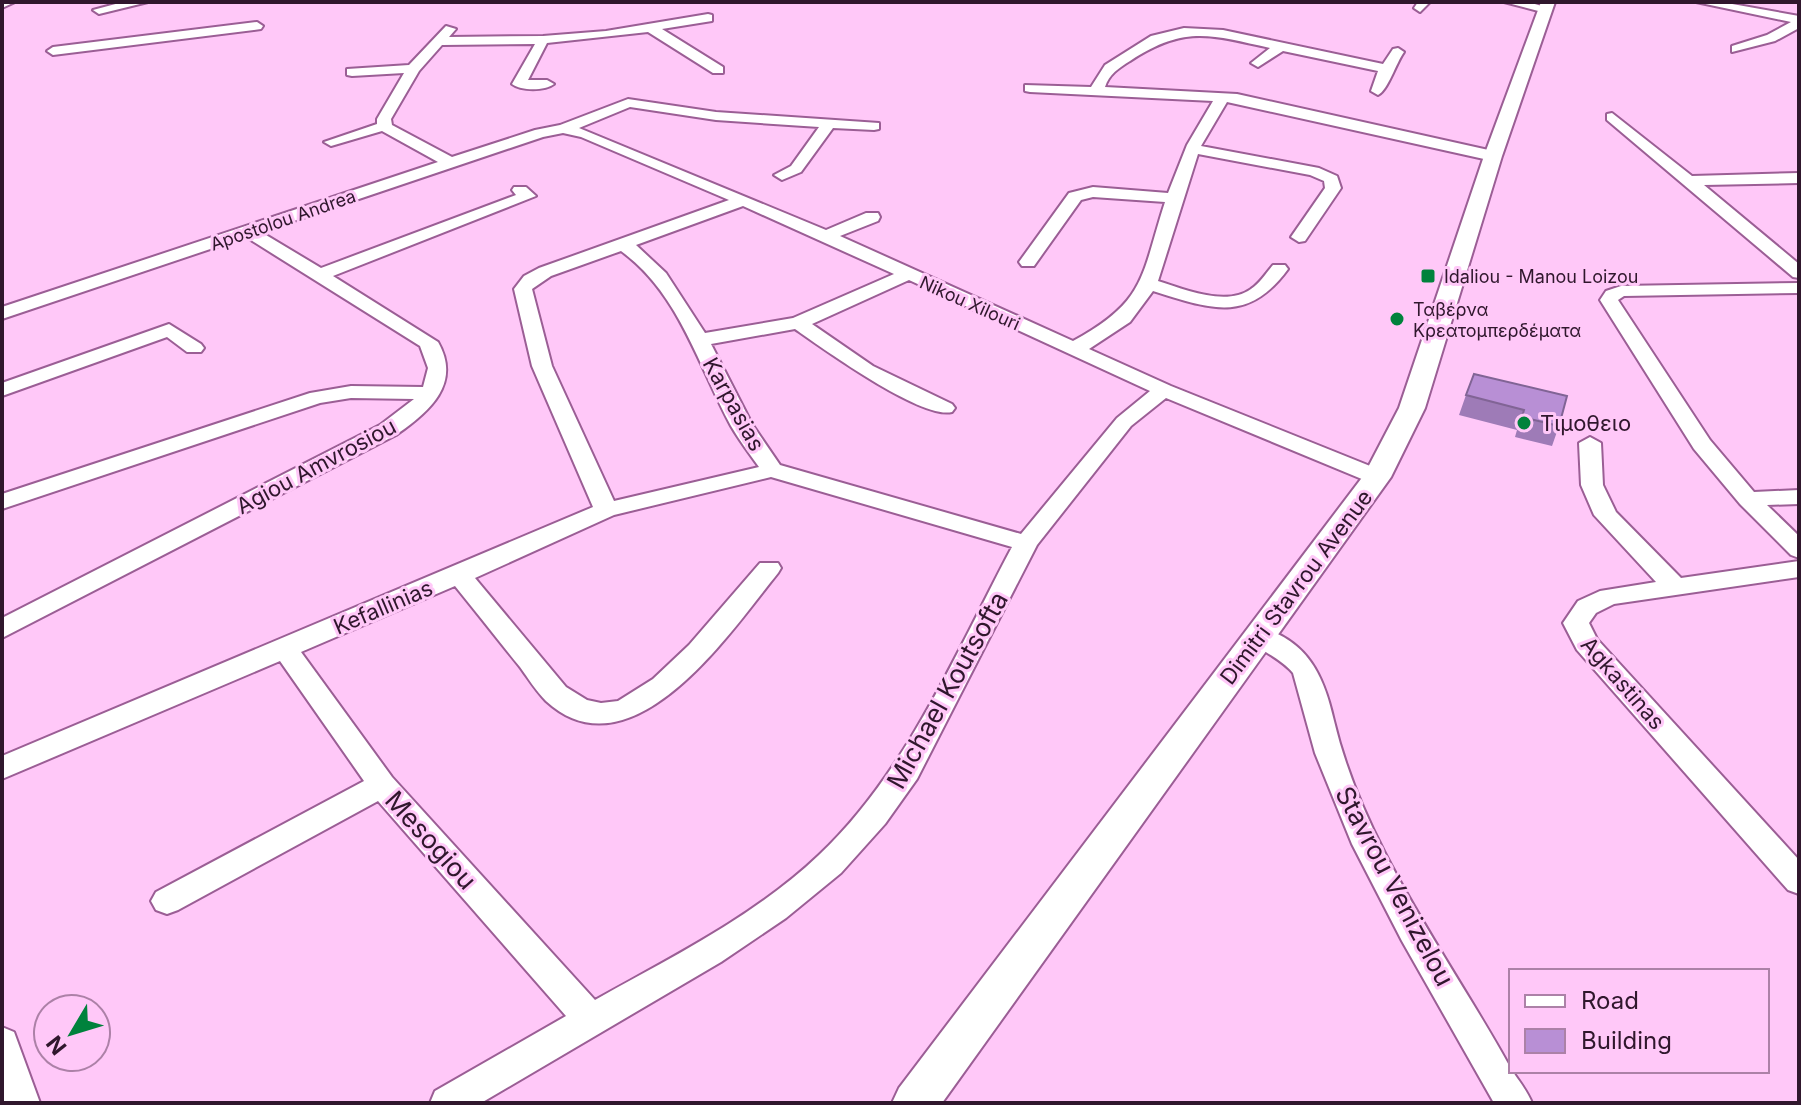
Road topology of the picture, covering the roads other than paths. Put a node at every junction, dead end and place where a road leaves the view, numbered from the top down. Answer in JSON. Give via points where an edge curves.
{"nodes":[{"id":1,"x":9,"y":2,"type":"edge"},
{"id":2,"x":142,"y":2,"type":"edge"},
{"id":3,"x":1510,"y":2,"type":"edge"},
{"id":4,"x":1702,"y":2,"type":"edge"},
{"id":5,"x":2,"y":4,"type":"edge"},
{"id":6,"x":1547,"y":6,"type":"edge"},
{"id":7,"x":99,"y":10,"type":"dead end"},
{"id":8,"x":708,"y":18,"type":"dead end"},
{"id":9,"x":1799,"y":22,"type":"edge"},
{"id":10,"x":454,"y":24,"type":"dead end"},
{"id":11,"x":257,"y":26,"type":"dead end"},
{"id":12,"x":651,"y":28,"type":"junction"},
{"id":13,"x":543,"y":40,"type":"junction"},
{"id":14,"x":440,"y":41,"type":"junction"},
{"id":15,"x":1281,"y":46,"type":"junction"},
{"id":16,"x":1737,"y":49,"type":"dead end"},
{"id":17,"x":53,"y":51,"type":"dead end"},
{"id":18,"x":1398,"y":52,"type":"dead end"},
{"id":19,"x":1258,"y":63,"type":"dead end"},
{"id":20,"x":413,"y":69,"type":"junction"},
{"id":21,"x":1386,"y":69,"type":"junction"},
{"id":22,"x":718,"y":70,"type":"dead end"},
{"id":23,"x":352,"y":72,"type":"dead end"},
{"id":24,"x":547,"y":84,"type":"dead end"},
{"id":25,"x":1030,"y":88,"type":"dead end"},
{"id":26,"x":1097,"y":90,"type":"junction"},
{"id":27,"x":1378,"y":91,"type":"dead end"},
{"id":28,"x":1224,"y":96,"type":"junction"},
{"id":29,"x":1612,"y":117,"type":"dead end"},
{"id":30,"x":828,"y":124,"type":"junction"},
{"id":31,"x":385,"y":126,"type":"junction"},
{"id":32,"x":874,"y":126,"type":"dead end"},
{"id":33,"x":563,"y":129,"type":"junction"},
{"id":34,"x":331,"y":142,"type":"dead end"},
{"id":35,"x":1194,"y":149,"type":"junction"},
{"id":36,"x":1493,"y":156,"type":"junction"},
{"id":37,"x":450,"y":162,"type":"junction"},
{"id":38,"x":782,"y":175,"type":"dead end"},
{"id":39,"x":1799,"y":178,"type":"edge"},
{"id":40,"x":1689,"y":181,"type":"junction"},
{"id":41,"x":520,"y":190,"type":"dead end"},
{"id":42,"x":1174,"y":198,"type":"junction"},
{"id":43,"x":745,"y":200,"type":"junction"},
{"id":44,"x":872,"y":217,"type":"dead end"},
{"id":45,"x":250,"y":232,"type":"junction"},
{"id":46,"x":826,"y":236,"type":"junction"},
{"id":47,"x":1299,"y":237,"type":"dead end"},
{"id":48,"x":623,"y":244,"type":"junction"},
{"id":49,"x":1028,"y":262,"type":"dead end"},
{"id":50,"x":1279,"y":269,"type":"dead end"},
{"id":51,"x":1799,"y":273,"type":"edge"},
{"id":52,"x":321,"y":274,"type":"junction"},
{"id":53,"x":906,"y":275,"type":"junction"},
{"id":54,"x":1148,"y":284,"type":"junction"},
{"id":55,"x":1799,"y":288,"type":"edge"},
{"id":56,"x":2,"y":313,"type":"edge"},
{"id":57,"x":798,"y":323,"type":"junction"},
{"id":58,"x":699,"y":340,"type":"junction"},
{"id":59,"x":194,"y":348,"type":"dead end"},
{"id":60,"x":1072,"y":350,"type":"junction"},
{"id":61,"x":2,"y":390,"type":"edge"},
{"id":62,"x":1164,"y":390,"type":"junction"},
{"id":63,"x":430,"y":393,"type":"junction"},
{"id":64,"x":945,"y":408,"type":"dead end"},
{"id":65,"x":1590,"y":443,"type":"dead end"},
{"id":66,"x":772,"y":470,"type":"junction"},
{"id":67,"x":1377,"y":477,"type":"junction"},
{"id":68,"x":1799,"y":497,"type":"edge"},
{"id":69,"x":1748,"y":499,"type":"junction"},
{"id":70,"x":2,"y":502,"type":"edge"},
{"id":71,"x":606,"y":510,"type":"junction"},
{"id":72,"x":1026,"y":543,"type":"junction"},
{"id":73,"x":1799,"y":550,"type":"edge"},
{"id":74,"x":769,"y":568,"type":"dead end"},
{"id":75,"x":1799,"y":569,"type":"edge"},
{"id":76,"x":459,"y":574,"type":"junction"},
{"id":77,"x":1674,"y":586,"type":"junction"},
{"id":78,"x":2,"y":629,"type":"edge"},
{"id":79,"x":1260,"y":636,"type":"junction"},
{"id":80,"x":285,"y":649,"type":"junction"},
{"id":81,"x":2,"y":768,"type":"edge"},
{"id":82,"x":382,"y":785,"type":"junction"},
{"id":83,"x":1799,"y":881,"type":"edge"},
{"id":84,"x":167,"y":901,"type":"dead end"},
{"id":85,"x":591,"y":1020,"type":"junction"},
{"id":86,"x":2,"y":1043,"type":"edge"},
{"id":87,"x":22,"y":1103,"type":"edge"},
{"id":88,"x":448,"y":1103,"type":"edge"},
{"id":89,"x":915,"y":1103,"type":"edge"},
{"id":90,"x":1514,"y":1103,"type":"edge"}],
"edges":[{"from":1,"to":5,"type":"street"},
{"from":2,"to":7,"type":"street"},
{"from":3,"to":6,"type":"street"},
{"from":4,"to":9,"type":"street"},
{"from":6,"to":36,"type":"main road","name":"Dimitri Stavrou Avenue"},
{"from":8,"to":12,"type":"street"},
{"from":9,"to":16,"type":"street"},
{"from":10,"to":14,"type":"street"},
{"from":11,"to":17,"type":"street"},
{"from":12,"to":13,"type":"street"},
{"from":12,"to":22,"type":"street"},
{"from":13,"to":14,"type":"street"},
{"from":13,"to":24,"type":"street","via":[[519,84]]},
{"from":14,"to":20,"type":"street"},
{"from":15,"to":19,"type":"street"},
{"from":15,"to":21,"type":"street"},
{"from":15,"to":26,"type":"street","via":[[1223,34],[1168,34],[1110,68]]},
{"from":18,"to":21,"type":"street"},
{"from":20,"to":23,"type":"street"},
{"from":20,"to":31,"type":"street","via":[[387,111]]},
{"from":21,"to":27,"type":"street"},
{"from":25,"to":26,"type":"street"},
{"from":26,"to":28,"type":"street"},
{"from":28,"to":35,"type":"street"},
{"from":28,"to":36,"type":"street"},
{"from":29,"to":40,"type":"street"},
{"from":30,"to":32,"type":"street","name":"Apostolou Andrea"},
{"from":30,"to":33,"type":"street","name":"Apostolou Andrea","via":[[628,103]]},
{"from":30,"to":38,"type":"street","via":[[796,169]]},
{"from":31,"to":34,"type":"street"},
{"from":31,"to":37,"type":"street"},
{"from":33,"to":37,"type":"street","name":"Apostolou Andrea"},
{"from":33,"to":43,"type":"street","name":"Nikou Xilouri","via":[[585,133]]},
{"from":35,"to":42,"type":"street"},
{"from":35,"to":47,"type":"street","via":[[1314,171],[1331,179],[1333,188]]},
{"from":36,"to":67,"type":"main road","name":"Dimitri Stavrou Avenue","via":[[1412,408]]},
{"from":37,"to":45,"type":"street","name":"Apostolou Andrea"},
{"from":39,"to":40,"type":"street"},
{"from":40,"to":51,"type":"street"},
{"from":41,"to":52,"type":"street","via":[[528,196]]},
{"from":42,"to":49,"type":"street","via":[[1093,192],[1075,196]]},
{"from":42,"to":54,"type":"street"},
{"from":43,"to":46,"type":"street","name":"Nikou Xilouri"},
{"from":43,"to":48,"type":"street"},
{"from":44,"to":46,"type":"street"},
{"from":45,"to":52,"type":"street"},
{"from":45,"to":56,"type":"street","name":"Apostolou Andrea"},
{"from":46,"to":53,"type":"street","name":"Nikou Xilouri"},
{"from":48,"to":58,"type":"street","name":"Karpasias","via":[[654,269]]},
{"from":48,"to":71,"type":"street","via":[[545,272],[523,289],[542,366]]},
{"from":50,"to":54,"type":"street","via":[[1260,292],[1232,301]]},
{"from":52,"to":63,"type":"street","via":[[430,344],[438,368]]},
{"from":53,"to":57,"type":"street"},
{"from":53,"to":60,"type":"street","name":"Nikou Xilouri"},
{"from":54,"to":60,"type":"street","via":[[1120,321]]},
{"from":55,"to":69,"type":"street","via":[[1621,291],[1609,300],[1691,429]]},
{"from":57,"to":58,"type":"street"},
{"from":57,"to":64,"type":"street","via":[[866,370]]},
{"from":58,"to":66,"type":"street","name":"Karpasias","via":[[742,425]]},
{"from":59,"to":61,"type":"street","via":[[169,330]]},
{"from":60,"to":62,"type":"street","name":"Nikou Xilouri"},
{"from":62,"to":67,"type":"street","name":"Nikou Xilouri"},
{"from":62,"to":72,"type":"street","name":"Michael Koutsofta","via":[[1124,422]]},
{"from":63,"to":70,"type":"street","via":[[370,391],[317,397]]},
{"from":63,"to":78,"type":"street","name":"Agiou Amvrosiou","via":[[415,412],[388,430]]},
{"from":65,"to":77,"type":"street","via":[[1592,485],[1600,504]]},
{"from":66,"to":71,"type":"street","name":"Kefallinias"},
{"from":66,"to":72,"type":"street","name":"Karpasias"},
{"from":67,"to":79,"type":"main road","name":"Dimitri Stavrou Avenue"},
{"from":68,"to":69,"type":"street"},
{"from":69,"to":73,"type":"street"},
{"from":71,"to":76,"type":"street","name":"Kefallinias"},
{"from":72,"to":85,"type":"street","name":"Michael Koutsofta","via":[[907,771],[853,839],[803,887],[746,929]]},
{"from":74,"to":76,"type":"street","via":[[666,686],[632,707],[603,711],[577,707],[556,694]]},
{"from":75,"to":77,"type":"street","name":"Agkastinas"},
{"from":76,"to":80,"type":"street","name":"Kefallinias"},
{"from":77,"to":83,"type":"street","name":"Agkastinas","via":[[1598,600],[1581,612],[1578,630]]},
{"from":79,"to":89,"type":"main road","name":"Dimitri Stavrou Avenue"},
{"from":79,"to":90,"type":"street","name":"Stavrou Venizelou","via":[[1289,650],[1304,665],[1322,733],[1354,815]]},
{"from":80,"to":81,"type":"street","name":"Kefallinias"},
{"from":80,"to":82,"type":"street","name":"Mesogiou"},
{"from":82,"to":84,"type":"street"},
{"from":82,"to":85,"type":"street","name":"Mesogiou"},
{"from":85,"to":88,"type":"street","name":"Michael Koutsofta"},
{"from":86,"to":87,"type":"street"}]}
